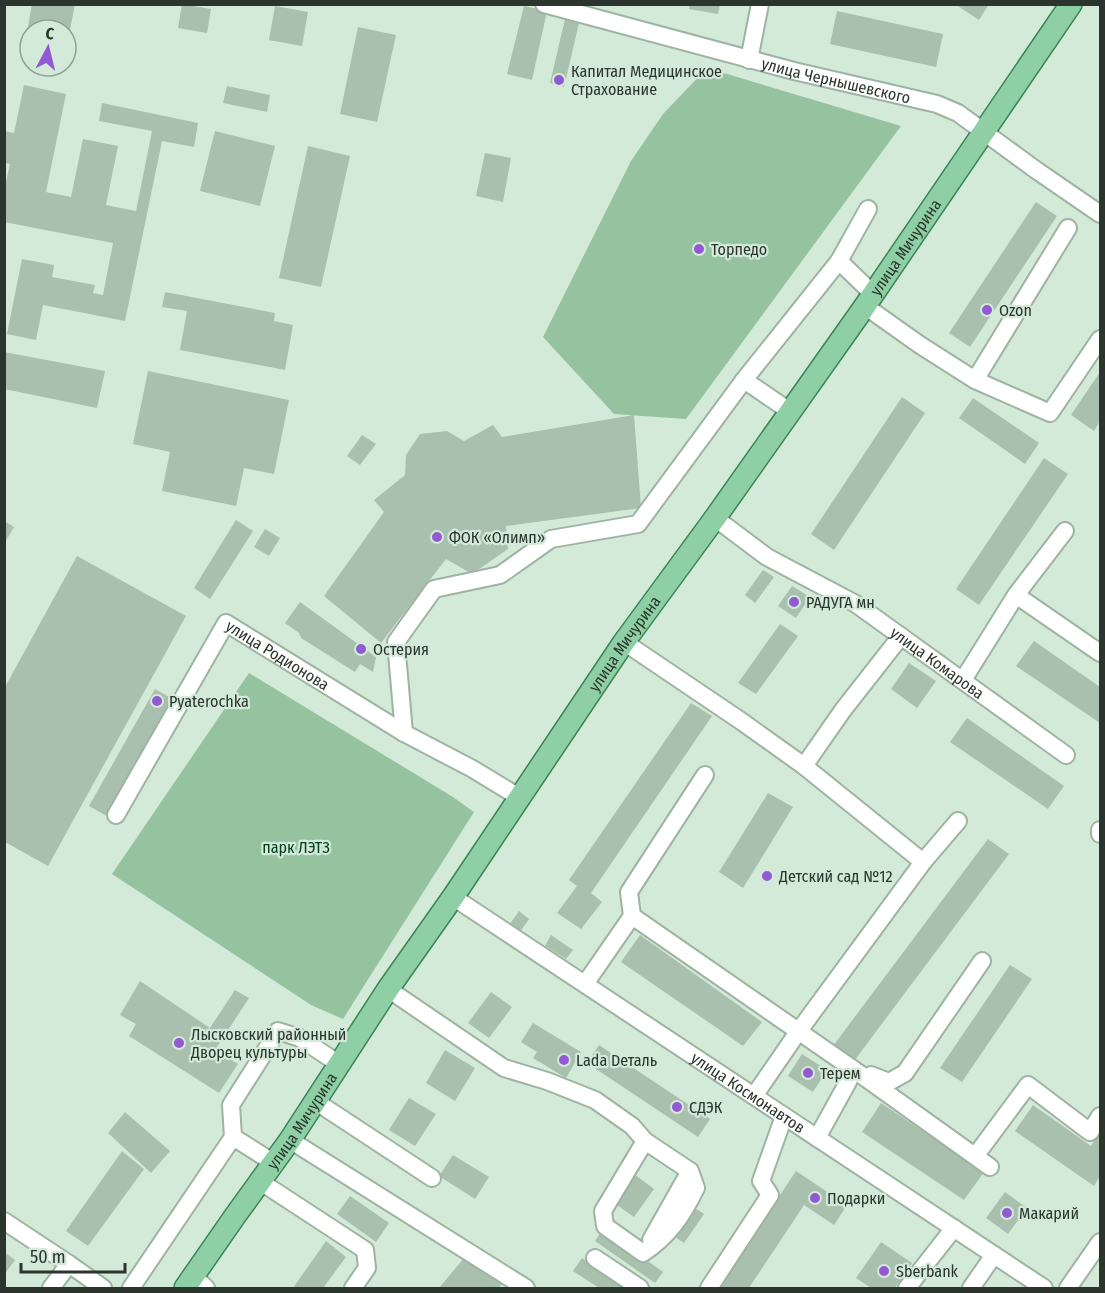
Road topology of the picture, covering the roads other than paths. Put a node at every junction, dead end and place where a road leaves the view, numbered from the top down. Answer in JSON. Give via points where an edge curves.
{"nodes":[{"id":1,"x":544,"y":4,"type":"edge"},
{"id":2,"x":760,"y":4,"type":"edge"},
{"id":3,"x":1071,"y":4,"type":"edge"},
{"id":4,"x":749,"y":60,"type":"junction"},
{"id":5,"x":983,"y":132,"type":"junction"},
{"id":6,"x":868,"y":209,"type":"dead end"},
{"id":7,"x":1101,"y":214,"type":"edge"},
{"id":8,"x":1068,"y":228,"type":"dead end"},
{"id":9,"x":839,"y":261,"type":"junction"},
{"id":10,"x":869,"y":300,"type":"junction"},
{"id":11,"x":1101,"y":339,"type":"edge"},
{"id":12,"x":744,"y":380,"type":"junction"},
{"id":13,"x":975,"y":380,"type":"junction"},
{"id":14,"x":790,"y":412,"type":"junction"},
{"id":15,"x":715,"y":518,"type":"junction"},
{"id":16,"x":1065,"y":531,"type":"dead end"},
{"id":17,"x":1016,"y":595,"type":"junction"},
{"id":18,"x":901,"y":636,"type":"junction"},
{"id":19,"x":624,"y":642,"type":"junction"},
{"id":20,"x":1101,"y":653,"type":"edge"},
{"id":21,"x":963,"y":680,"type":"junction"},
{"id":22,"x":404,"y":733,"type":"junction"},
{"id":23,"x":1066,"y":755,"type":"dead end"},
{"id":24,"x":804,"y":766,"type":"junction"},
{"id":25,"x":705,"y":775,"type":"dead end"},
{"id":26,"x":519,"y":797,"type":"junction"},
{"id":27,"x":116,"y":814,"type":"dead end"},
{"id":28,"x":958,"y":821,"type":"dead end"},
{"id":29,"x":923,"y":862,"type":"junction"},
{"id":30,"x":453,"y":897,"type":"junction"},
{"id":31,"x":632,"y":916,"type":"junction"},
{"id":32,"x":982,"y":961,"type":"dead end"},
{"id":33,"x":585,"y":984,"type":"junction"},
{"id":34,"x":388,"y":989,"type":"junction"},
{"id":35,"x":798,"y":1032,"type":"junction"},
{"id":36,"x":339,"y":1064,"type":"junction"},
{"id":37,"x":853,"y":1069,"type":"junction"},
{"id":38,"x":754,"y":1096,"type":"junction"},
{"id":39,"x":315,"y":1101,"type":"junction"},
{"id":40,"x":784,"y":1116,"type":"junction"},
{"id":41,"x":1101,"y":1116,"type":"edge"},
{"id":42,"x":233,"y":1137,"type":"junction"},
{"id":43,"x":817,"y":1138,"type":"junction"},
{"id":44,"x":290,"y":1140,"type":"junction"},
{"id":45,"x":645,"y":1141,"type":"junction"},
{"id":46,"x":976,"y":1155,"type":"junction"},
{"id":47,"x":274,"y":1163,"type":"junction"},
{"id":48,"x":990,"y":1167,"type":"dead end"},
{"id":49,"x":432,"y":1178,"type":"dead end"},
{"id":50,"x":261,"y":1182,"type":"junction"},
{"id":51,"x":4,"y":1221,"type":"edge"},
{"id":52,"x":954,"y":1228,"type":"junction"},
{"id":53,"x":1101,"y":1242,"type":"edge"},
{"id":54,"x":994,"y":1255,"type":"junction"},
{"id":55,"x":595,"y":1258,"type":"dead end"},
{"id":56,"x":69,"y":1264,"type":"junction"},
{"id":57,"x":532,"y":1272,"type":"dead end"},
{"id":58,"x":195,"y":1284,"type":"edge"},
{"id":59,"x":51,"y":1288,"type":"edge"},
{"id":60,"x":104,"y":1288,"type":"edge"},
{"id":61,"x":131,"y":1288,"type":"edge"},
{"id":62,"x":353,"y":1288,"type":"edge"},
{"id":63,"x":526,"y":1288,"type":"edge"},
{"id":64,"x":640,"y":1288,"type":"edge"},
{"id":65,"x":709,"y":1288,"type":"edge"},
{"id":66,"x":907,"y":1288,"type":"edge"},
{"id":67,"x":971,"y":1288,"type":"edge"},
{"id":68,"x":1044,"y":1288,"type":"edge"},
{"id":69,"x":1068,"y":1288,"type":"edge"}],
"edges":[{"from":1,"to":4,"type":"street","name":"улица Чернышевского"},
{"from":2,"to":4,"type":"street"},
{"from":3,"to":5,"type":"main road","name":"улица Мичурина"},
{"from":4,"to":5,"type":"street","name":"улица Чернышевского","via":[[937,104],[958,113]]},
{"from":5,"to":7,"type":"street","name":"улица Чернышевского"},
{"from":5,"to":10,"type":"main road","name":"улица Мичурина"},
{"from":6,"to":9,"type":"street"},
{"from":8,"to":13,"type":"street"},
{"from":9,"to":10,"type":"street"},
{"from":9,"to":12,"type":"street"},
{"from":10,"to":13,"type":"street","via":[[920,345]]},
{"from":10,"to":14,"type":"main road","name":"улица Мичурина"},
{"from":11,"to":13,"type":"street","via":[[1050,413]]},
{"from":12,"to":14,"type":"street"},
{"from":12,"to":22,"type":"street","via":[[638,524],[551,539],[500,575],[434,589],[396,642]]},
{"from":14,"to":15,"type":"main road","name":"улица Мичурина"},
{"from":15,"to":18,"type":"street","name":"улица Комарова","via":[[767,557],[856,604]]},
{"from":15,"to":19,"type":"main road","name":"улица Мичурина"},
{"from":16,"to":17,"type":"street"},
{"from":17,"to":20,"type":"street"},
{"from":17,"to":21,"type":"street"},
{"from":18,"to":21,"type":"street","name":"улица Комарова"},
{"from":18,"to":24,"type":"street"},
{"from":19,"to":24,"type":"street"},
{"from":19,"to":26,"type":"main road","name":"улица Мичурина"},
{"from":21,"to":23,"type":"street","name":"улица Комарова"},
{"from":22,"to":26,"type":"street","name":"улица Родионова"},
{"from":22,"to":27,"type":"street","name":"улица Родионова","via":[[226,623]]},
{"from":24,"to":29,"type":"street"},
{"from":25,"to":31,"type":"street","via":[[630,892]]},
{"from":26,"to":30,"type":"main road","name":"улица Мичурина"},
{"from":28,"to":29,"type":"street"},
{"from":29,"to":35,"type":"street"},
{"from":30,"to":33,"type":"street","name":"улица Космонавтов"},
{"from":30,"to":34,"type":"main road","name":"улица Мичурина"},
{"from":31,"to":33,"type":"street"},
{"from":31,"to":35,"type":"street"},
{"from":32,"to":37,"type":"street","via":[[905,1073],[889,1082]]},
{"from":33,"to":38,"type":"street","name":"улица Космонавтов"},
{"from":34,"to":36,"type":"main road","name":"улица Мичурина"},
{"from":34,"to":45,"type":"street","via":[[504,1068],[595,1100],[632,1126]]},
{"from":35,"to":37,"type":"street"},
{"from":35,"to":38,"type":"street"},
{"from":36,"to":39,"type":"main road","name":"улица Мичурина"},
{"from":36,"to":42,"type":"street","via":[[300,1038],[278,1031],[231,1106]]},
{"from":37,"to":43,"type":"street"},
{"from":37,"to":46,"type":"street"},
{"from":38,"to":40,"type":"street","name":"улица Космонавтов"},
{"from":39,"to":44,"type":"main road","name":"улица Мичурина"},
{"from":39,"to":49,"type":"street"},
{"from":40,"to":43,"type":"street","name":"улица Космонавтов"},
{"from":40,"to":65,"type":"street","via":[[761,1181],[770,1195]]},
{"from":41,"to":46,"type":"street","via":[[1089,1132],[1028,1085]]},
{"from":42,"to":47,"type":"street"},
{"from":42,"to":61,"type":"street"},
{"from":43,"to":52,"type":"street","name":"улица Космонавтов"},
{"from":44,"to":47,"type":"main road","name":"улица Мичурина"},
{"from":44,"to":63,"type":"street"},
{"from":45,"to":45,"type":"street","via":[[603,1211],[605,1226],[643,1253],[658,1244],[673,1226],[696,1188],[690,1171]]},
{"from":46,"to":48,"type":"street"},
{"from":47,"to":50,"type":"main road","name":"улица Мичурина"},
{"from":50,"to":58,"type":"main road","name":"улица Мичурина","via":[[235,1216]]},
{"from":50,"to":62,"type":"street","via":[[364,1250],[367,1268]]},
{"from":51,"to":56,"type":"street"},
{"from":52,"to":54,"type":"street","name":"улица Космонавтов"},
{"from":52,"to":66,"type":"street"},
{"from":53,"to":69,"type":"street"},
{"from":54,"to":67,"type":"street"},
{"from":54,"to":68,"type":"street","name":"улица Космонавтов"},
{"from":55,"to":64,"type":"street"},
{"from":56,"to":59,"type":"street"},
{"from":56,"to":60,"type":"street"},
{"from":57,"to":63,"type":"street"}]}
